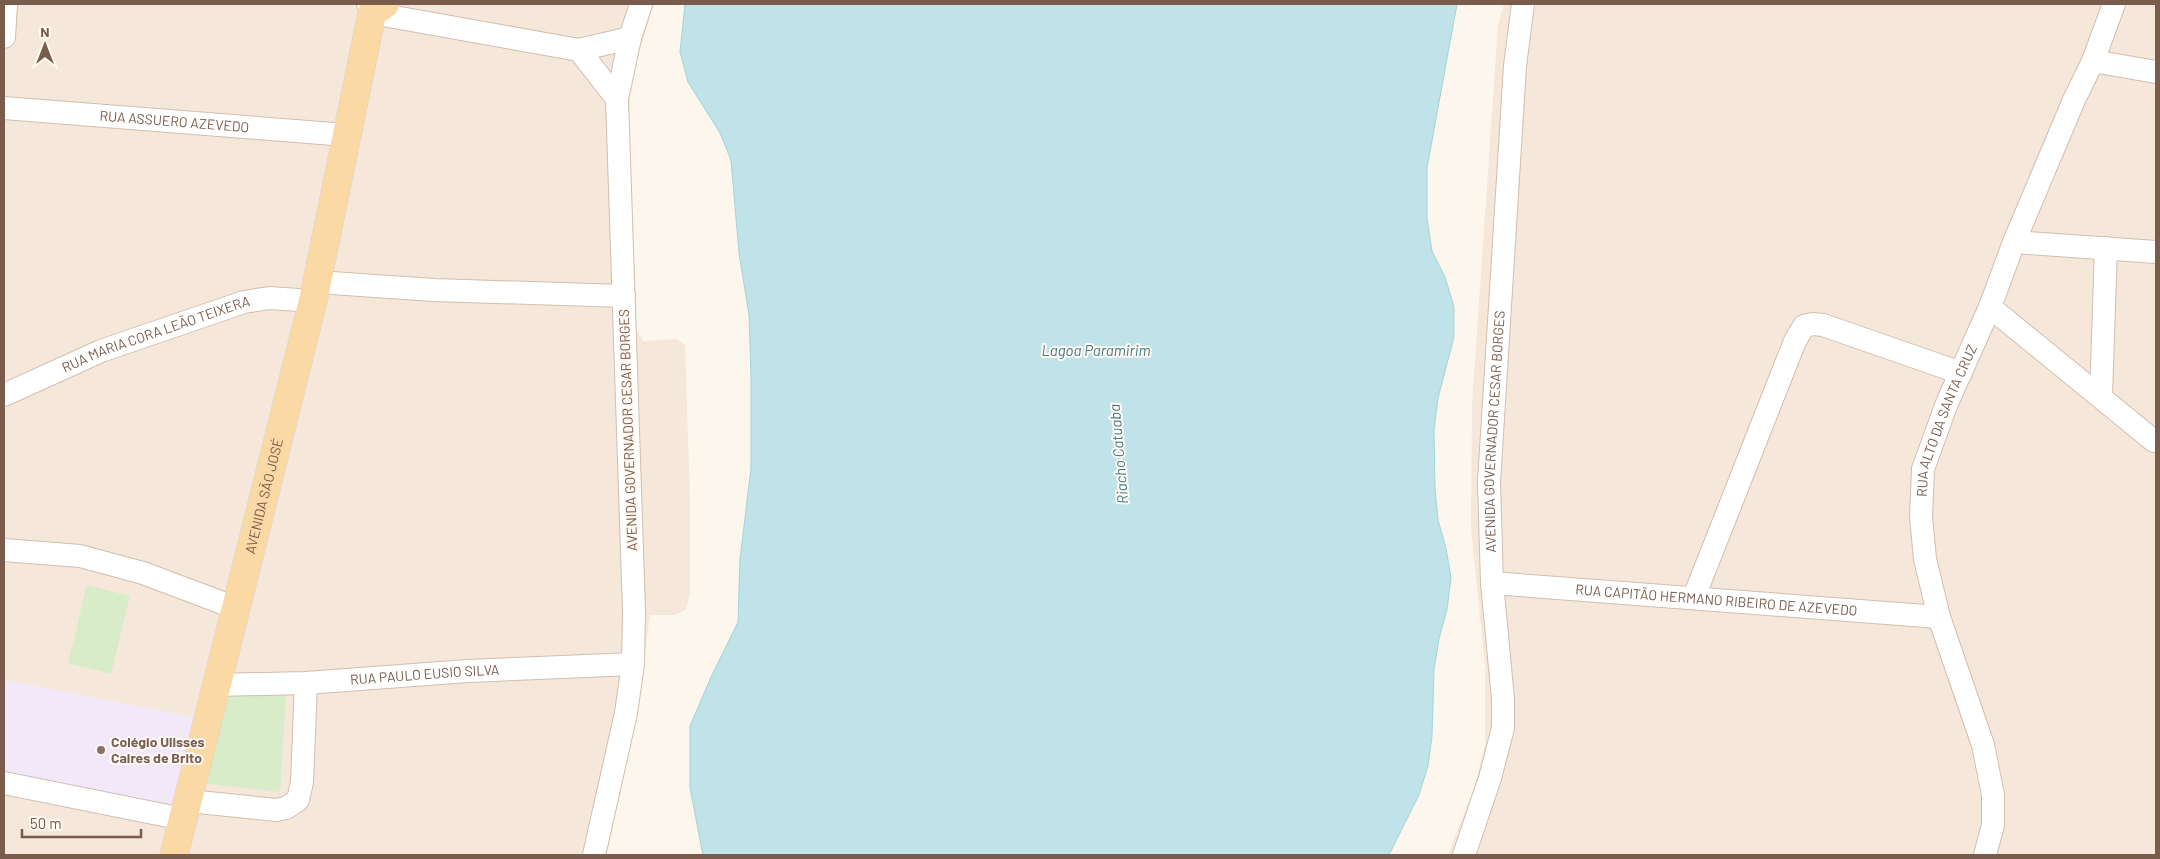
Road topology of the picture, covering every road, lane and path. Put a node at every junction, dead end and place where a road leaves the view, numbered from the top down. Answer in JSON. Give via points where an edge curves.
{"nodes":[{"id":1,"x":6,"y":4,"type":"edge"},
{"id":2,"x":641,"y":4,"type":"edge"},
{"id":3,"x":1523,"y":4,"type":"edge"},
{"id":4,"x":2114,"y":4,"type":"edge"},
{"id":5,"x":375,"y":7,"type":"edge"},
{"id":6,"x":4,"y":37,"type":"edge"},
{"id":7,"x":630,"y":38,"type":"junction"},
{"id":8,"x":579,"y":50,"type":"junction"},
{"id":9,"x":2093,"y":61,"type":"junction"},
{"id":10,"x":2156,"y":72,"type":"edge"},
{"id":11,"x":617,"y":99,"type":"junction"},
{"id":12,"x":4,"y":108,"type":"edge"},
{"id":13,"x":346,"y":135,"type":"junction"},
{"id":14,"x":2014,"y":242,"type":"junction"},
{"id":15,"x":2106,"y":248,"type":"junction"},
{"id":16,"x":2156,"y":252,"type":"edge"},
{"id":17,"x":315,"y":291,"type":"junction"},
{"id":18,"x":624,"y":296,"type":"junction"},
{"id":19,"x":1990,"y":307,"type":"junction"},
{"id":20,"x":1961,"y":373,"type":"junction"},
{"id":21,"x":4,"y":394,"type":"edge"},
{"id":22,"x":2101,"y":396,"type":"junction"},
{"id":23,"x":2154,"y":441,"type":"dead end"},
{"id":24,"x":4,"y":550,"type":"edge"},
{"id":25,"x":1492,"y":583,"type":"junction"},
{"id":26,"x":1694,"y":598,"type":"junction"},
{"id":27,"x":236,"y":608,"type":"junction"},
{"id":28,"x":1939,"y":617,"type":"junction"},
{"id":29,"x":633,"y":664,"type":"junction"},
{"id":30,"x":306,"y":683,"type":"junction"},
{"id":31,"x":216,"y":685,"type":"junction"},
{"id":32,"x":4,"y":783,"type":"edge"},
{"id":33,"x":186,"y":810,"type":"junction"},
{"id":34,"x":1989,"y":854,"type":"edge"},
{"id":35,"x":174,"y":855,"type":"edge"},
{"id":36,"x":594,"y":855,"type":"edge"},
{"id":37,"x":1464,"y":855,"type":"edge"}],
"edges":[{"from":1,"to":6,"type":"street"},
{"from":2,"to":7,"type":"street","name":"AVENIDA GOVERNADOR CESAR BORGES"},
{"from":3,"to":25,"type":"street","name":"AVENIDA GOVERNADOR CESAR BORGES","via":[[1515,66],[1489,482]]},
{"from":4,"to":9,"type":"street","name":"RUA ALTO DA SANTA CRUZ"},
{"from":5,"to":8,"type":"street"},
{"from":5,"to":13,"type":"main road","name":"AVENIDA SÃO JOSÉ"},
{"from":7,"to":8,"type":"street"},
{"from":7,"to":11,"type":"street","name":"AVENIDA GOVERNADOR CESAR BORGES"},
{"from":8,"to":11,"type":"street"},
{"from":9,"to":10,"type":"street"},
{"from":9,"to":14,"type":"street","name":"RUA ALTO DA SANTA CRUZ"},
{"from":11,"to":18,"type":"street","name":"AVENIDA GOVERNADOR CESAR BORGES"},
{"from":12,"to":13,"type":"street","name":"RUA ASSUERO AZEVEDO"},
{"from":13,"to":17,"type":"main road","name":"AVENIDA SÃO JOSÉ"},
{"from":14,"to":15,"type":"street"},
{"from":14,"to":19,"type":"street","name":"RUA ALTO DA SANTA CRUZ"},
{"from":15,"to":16,"type":"street"},
{"from":15,"to":22,"type":"street"},
{"from":17,"to":18,"type":"street","name":"RUA MARIA CORA LEÃO TEIXERA","via":[[434,290]]},
{"from":17,"to":21,"type":"street","name":"RUA MARIA CORA LEÃO TEIXERA","via":[[244,302],[101,351]]},
{"from":17,"to":27,"type":"main road","name":"AVENIDA SÃO JOSÉ"},
{"from":18,"to":29,"type":"street","name":"AVENIDA GOVERNADOR CESAR BORGES"},
{"from":19,"to":20,"type":"street","name":"RUA ALTO DA SANTA CRUZ"},
{"from":19,"to":22,"type":"street"},
{"from":20,"to":26,"type":"street","via":[[1823,325],[1804,326],[1795,341]]},
{"from":20,"to":28,"type":"street","name":"RUA ALTO DA SANTA CRUZ","via":[[1923,469],[1921,517],[1925,559]]},
{"from":22,"to":23,"type":"street"},
{"from":24,"to":27,"type":"street","via":[[80,556],[143,573]]},
{"from":25,"to":26,"type":"street","name":"RUA CAPITÃO HERMANO RIBEIRO DE AZEVEDO"},
{"from":25,"to":37,"type":"street","name":"AVENIDA GOVERNADOR CESAR BORGES","via":[[1503,698],[1502,728],[1490,778]]},
{"from":26,"to":28,"type":"street","name":"RUA CAPITÃO HERMANO RIBEIRO DE AZEVEDO"},
{"from":27,"to":31,"type":"main road","name":"AVENIDA SÃO JOSÉ"},
{"from":28,"to":34,"type":"street","name":"RUA ALTO DA SANTA CRUZ","via":[[1983,745],[1990,778],[1994,808]]},
{"from":29,"to":30,"type":"street","name":"RUA PAULO EUSIO SILVA"},
{"from":29,"to":36,"type":"street","name":"AVENIDA GOVERNADOR CESAR BORGES","via":[[626,713]]},
{"from":30,"to":31,"type":"street","name":"RUA PAULO EUSIO SILVA"},
{"from":30,"to":33,"type":"street","via":[[302,782],[298,800],[276,810]]},
{"from":31,"to":33,"type":"main road","name":"AVENIDA SÃO JOSÉ"},
{"from":32,"to":33,"type":"street"},
{"from":33,"to":35,"type":"main road","name":"AVENIDA SÃO JOSÉ"}]}
